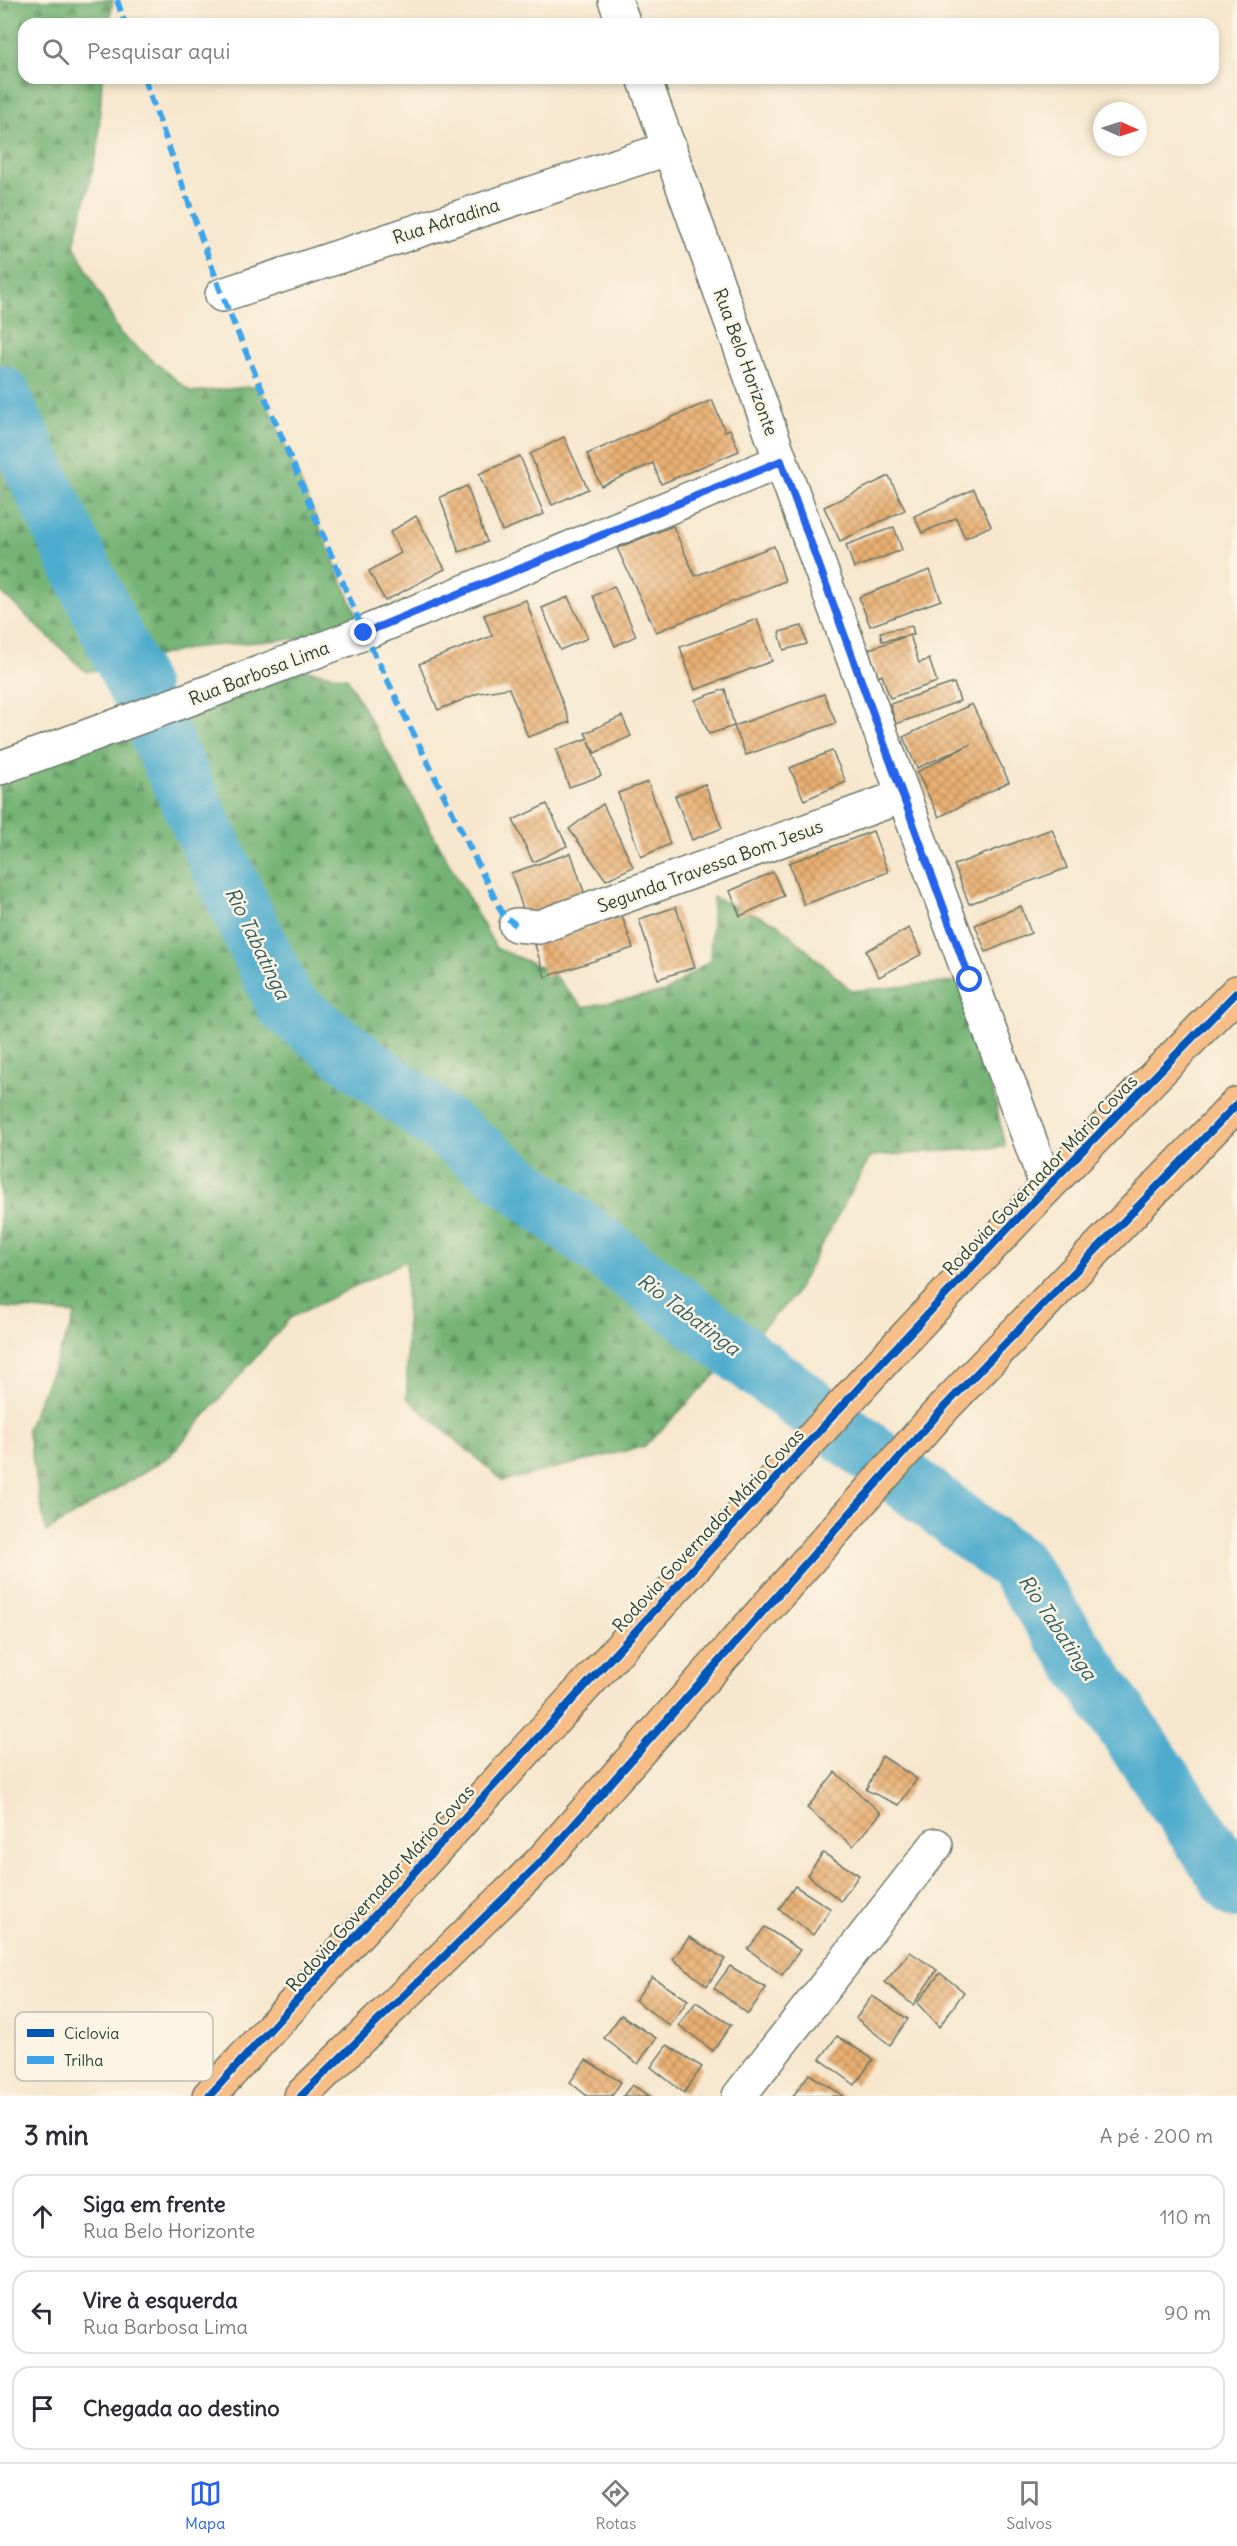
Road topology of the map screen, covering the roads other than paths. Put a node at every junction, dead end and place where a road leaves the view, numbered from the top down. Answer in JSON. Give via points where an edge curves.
{"nodes":[{"id":1,"x":615,"y":0,"type":"edge"},
{"id":2,"x":622,"y":18,"type":"edge"},
{"id":3,"x":646,"y":84,"type":"edge"},
{"id":4,"x":670,"y":148,"type":"junction"},
{"id":5,"x":222,"y":295,"type":"dead end"},
{"id":6,"x":781,"y":461,"type":"junction"},
{"id":7,"x":0,"y":768,"type":"edge"},
{"id":8,"x":903,"y":796,"type":"junction"},
{"id":9,"x":516,"y":925,"type":"dead end"},
{"id":10,"x":1237,"y":992,"type":"edge"},
{"id":11,"x":1237,"y":1104,"type":"edge"},
{"id":12,"x":1047,"y":1187,"type":"junction"},
{"id":13,"x":936,"y":1845,"type":"dead end"},
{"id":14,"x":209,"y":2096,"type":"edge"},
{"id":15,"x":301,"y":2096,"type":"edge"},
{"id":16,"x":739,"y":2096,"type":"edge"}],
"edges":[{"from":1,"to":2,"type":"street"},
{"from":3,"to":4,"type":"street","name":"Rua Belo Horizonte"},
{"from":4,"to":5,"type":"street","name":"Rua Adradina"},
{"from":4,"to":6,"type":"street","name":"Rua Belo Horizonte"},
{"from":6,"to":7,"type":"street","name":"Rua Barbosa Lima","via":[[364,633]]},
{"from":6,"to":8,"type":"street","name":"Rua Belo Horizonte"},
{"from":8,"to":9,"type":"street","name":"Segunda Travessa Bom Jesus","via":[[538,927]]},
{"from":8,"to":12,"type":"street","name":"Rua Belo Horizonte"},
{"from":10,"to":12,"type":"highway","name":"Rodovia Governador Mário Covas"},
{"from":11,"to":15,"type":"highway","via":[[946,1405],[541,1862]]},
{"from":12,"to":14,"type":"highway","name":"Rodovia Governador Mário Covas"},
{"from":13,"to":16,"type":"street"}]}
